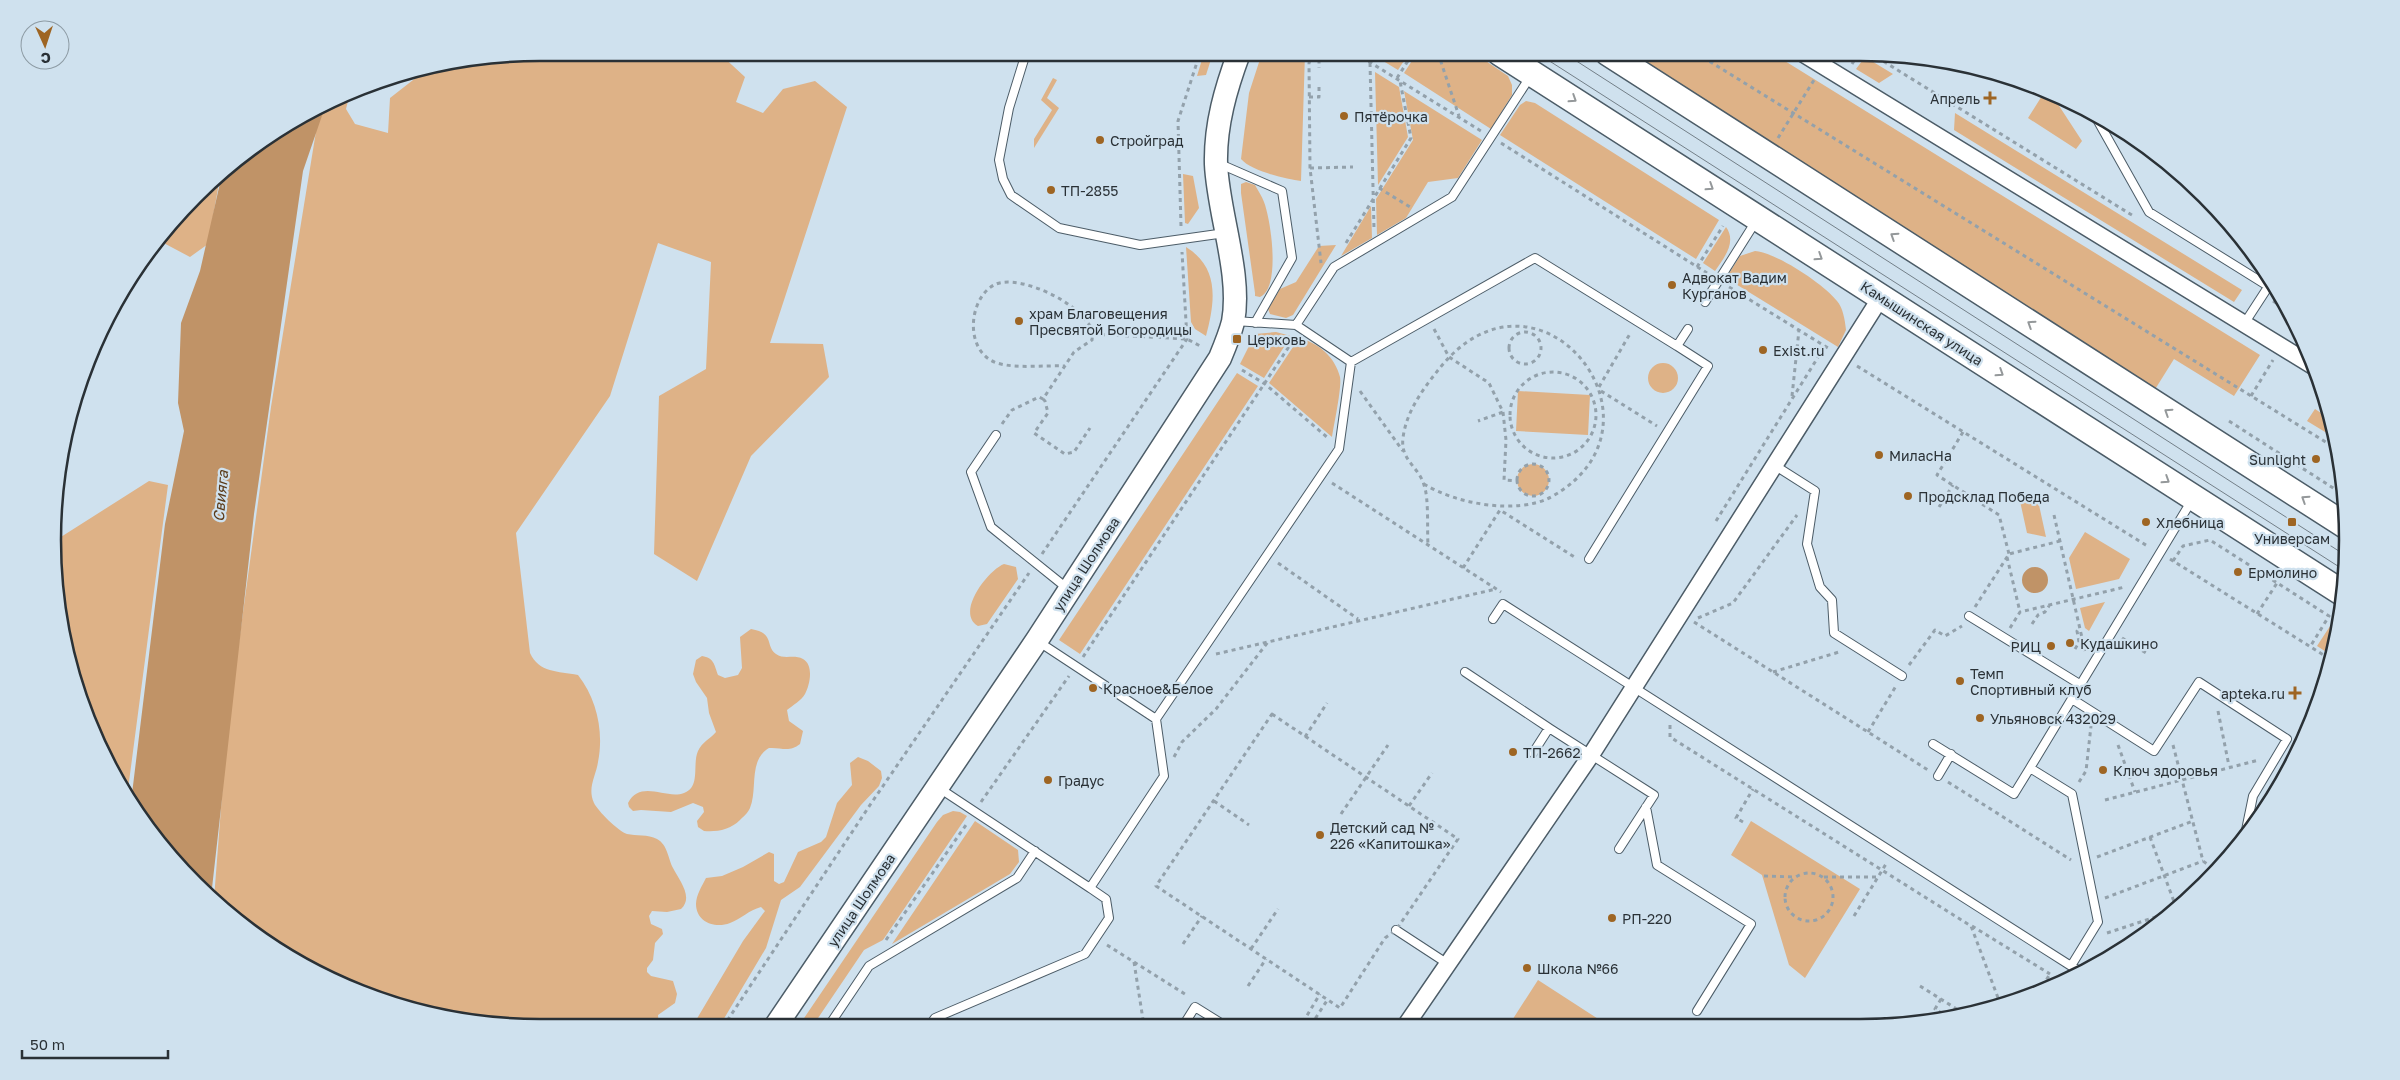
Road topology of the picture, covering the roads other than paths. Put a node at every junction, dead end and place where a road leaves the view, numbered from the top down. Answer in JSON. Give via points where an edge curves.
{"nodes":[{"id":1,"x":1023,"y":61,"type":"edge"},
{"id":2,"x":1236,"y":61,"type":"edge"},
{"id":3,"x":1514,"y":61,"type":"edge"},
{"id":4,"x":1622,"y":61,"type":"edge"},
{"id":5,"x":1813,"y":61,"type":"edge"},
{"id":6,"x":1532,"y":73,"type":"junction"},
{"id":7,"x":2101,"y":126,"type":"edge"},
{"id":8,"x":1216,"y":163,"type":"junction"},
{"id":9,"x":1758,"y":218,"type":"junction"},
{"id":10,"x":1225,"y":233,"type":"junction"},
{"id":11,"x":2261,"y":279,"type":"edge"},
{"id":12,"x":2267,"y":289,"type":"edge"},
{"id":13,"x":1881,"y":297,"type":"junction"},
{"id":14,"x":1706,"y":302,"type":"dead end"},
{"id":15,"x":1244,"y":322,"type":"junction"},
{"id":16,"x":2244,"y":324,"type":"junction"},
{"id":17,"x":1298,"y":327,"type":"junction"},
{"id":18,"x":1688,"y":329,"type":"dead end"},
{"id":19,"x":1677,"y":346,"type":"junction"},
{"id":20,"x":2303,"y":360,"type":"edge"},
{"id":21,"x":1351,"y":362,"type":"junction"},
{"id":22,"x":996,"y":435,"type":"dead end"},
{"id":23,"x":1774,"y":465,"type":"junction"},
{"id":24,"x":2194,"y":498,"type":"junction"},
{"id":25,"x":2338,"y":521,"type":"edge"},
{"id":26,"x":1586,"y":561,"type":"road end"},
{"id":27,"x":2336,"y":589,"type":"edge"},
{"id":28,"x":1070,"y":590,"type":"junction"},
{"id":29,"x":1970,"y":616,"type":"dead end"},
{"id":30,"x":1493,"y":619,"type":"dead end"},
{"id":31,"x":1037,"y":640,"type":"junction"},
{"id":32,"x":1465,"y":672,"type":"dead end"},
{"id":33,"x":1902,"y":676,"type":"road end"},
{"id":34,"x":2081,"y":685,"type":"junction"},
{"id":35,"x":1633,"y":689,"type":"junction"},
{"id":36,"x":2072,"y":699,"type":"junction"},
{"id":37,"x":1156,"y":719,"type":"junction"},
{"id":38,"x":1549,"y":728,"type":"junction"},
{"id":39,"x":1933,"y":744,"type":"dead end"},
{"id":40,"x":1533,"y":753,"type":"dead end"},
{"id":41,"x":1950,"y":754,"type":"junction"},
{"id":42,"x":1592,"y":755,"type":"junction"},
{"id":43,"x":2030,"y":768,"type":"junction"},
{"id":44,"x":1938,"y":776,"type":"road end"},
{"id":45,"x":938,"y":787,"type":"junction"},
{"id":46,"x":1646,"y":807,"type":"junction"},
{"id":47,"x":2248,"y":820,"type":"edge"},
{"id":48,"x":1619,"y":849,"type":"dead end"},
{"id":49,"x":1035,"y":850,"type":"junction"},
{"id":50,"x":1090,"y":888,"type":"junction"},
{"id":51,"x":1396,"y":930,"type":"road end"},
{"id":52,"x":1448,"y":964,"type":"junction"},
{"id":53,"x":2071,"y":966,"type":"junction"},
{"id":54,"x":2074,"y":968,"type":"edge"},
{"id":55,"x":1697,"y":1011,"type":"dead end"},
{"id":56,"x":780,"y":1019,"type":"edge"},
{"id":57,"x":833,"y":1019,"type":"edge"},
{"id":58,"x":934,"y":1019,"type":"edge"},
{"id":59,"x":1187,"y":1019,"type":"edge"},
{"id":60,"x":1214,"y":1019,"type":"edge"},
{"id":61,"x":1410,"y":1019,"type":"edge"}],
"edges":[{"from":1,"to":10,"type":"lane","via":[[1009,108],[999,160],[1011,196],[1059,228],[1140,245]]},
{"from":2,"to":8,"type":"street","name":"улица Шолмова","via":[[1226,87],[1218,128]]},
{"from":3,"to":6,"type":"main road","name":"Камышинская улица"},
{"from":25,"to":4,"type":"main road","one_way":true},
{"from":5,"to":16,"type":"street"},
{"from":6,"to":9,"type":"main road","name":"Камышинская улица","one_way":true},
{"from":6,"to":17,"type":"lane","via":[[1457,192],[1447,202],[1334,267]]},
{"from":7,"to":11,"type":"lane","via":[[2149,212]]},
{"from":8,"to":10,"type":"street","name":"улица Шолмова"},
{"from":8,"to":15,"type":"lane","via":[[1282,191],[1292,258]]},
{"from":9,"to":13,"type":"main road","name":"Камышинская улица","one_way":true},
{"from":9,"to":14,"type":"lane"},
{"from":10,"to":15,"type":"street","name":"улица Шолмова"},
{"from":12,"to":16,"type":"lane"},
{"from":13,"to":23,"type":"street"},
{"from":13,"to":24,"type":"main road","name":"Камышинская улица","one_way":true},
{"from":15,"to":17,"type":"lane"},
{"from":15,"to":28,"type":"street","name":"улица Шолмова"},
{"from":16,"to":20,"type":"street"},
{"from":17,"to":21,"type":"lane"},
{"from":18,"to":19,"type":"lane"},
{"from":19,"to":21,"type":"lane","via":[[1535,258]]},
{"from":19,"to":26,"type":"lane","via":[[1708,366]]},
{"from":21,"to":37,"type":"lane","via":[[1340,449]]},
{"from":22,"to":28,"type":"lane","via":[[971,472],[991,527]]},
{"from":23,"to":33,"type":"lane","via":[[1815,491],[1807,544],[1820,588],[1832,600],[1834,632]]},
{"from":23,"to":35,"type":"street","via":[[1687,621]]},
{"from":24,"to":27,"type":"main road","name":"Камышинская улица"},
{"from":24,"to":34,"type":"lane"},
{"from":28,"to":31,"type":"street","name":"улица Шолмова"},
{"from":29,"to":34,"type":"lane"},
{"from":30,"to":35,"type":"lane","via":[[1503,604]]},
{"from":31,"to":37,"type":"lane"},
{"from":31,"to":45,"type":"street","name":"улица Шолмова"},
{"from":32,"to":38,"type":"lane"},
{"from":34,"to":36,"type":"lane"},
{"from":35,"to":42,"type":"street"},
{"from":35,"to":53,"type":"lane"},
{"from":36,"to":43,"type":"lane"},
{"from":36,"to":47,"type":"lane","via":[[2154,751],[2199,682],[2288,739],[2253,796]]},
{"from":37,"to":50,"type":"lane","via":[[1164,776]]},
{"from":38,"to":40,"type":"lane"},
{"from":38,"to":42,"type":"lane"},
{"from":39,"to":41,"type":"lane"},
{"from":41,"to":43,"type":"lane","via":[[2014,794]]},
{"from":41,"to":44,"type":"lane"},
{"from":42,"to":46,"type":"lane","via":[[1654,795]]},
{"from":42,"to":52,"type":"street"},
{"from":43,"to":53,"type":"lane","via":[[2072,794],[2089,871],[2098,922]]},
{"from":45,"to":49,"type":"lane"},
{"from":45,"to":56,"type":"street","name":"улица Шолмова"},
{"from":46,"to":48,"type":"lane"},
{"from":46,"to":55,"type":"lane","via":[[1657,865],[1751,924]]},
{"from":49,"to":50,"type":"lane"},
{"from":49,"to":57,"type":"lane","via":[[1017,878],[869,966]]},
{"from":50,"to":58,"type":"lane","via":[[1106,899],[1109,918],[1085,954]]},
{"from":51,"to":52,"type":"lane"},
{"from":52,"to":61,"type":"street"},
{"from":53,"to":54,"type":"lane"},
{"from":59,"to":60,"type":"lane","via":[[1195,1007]]}]}
